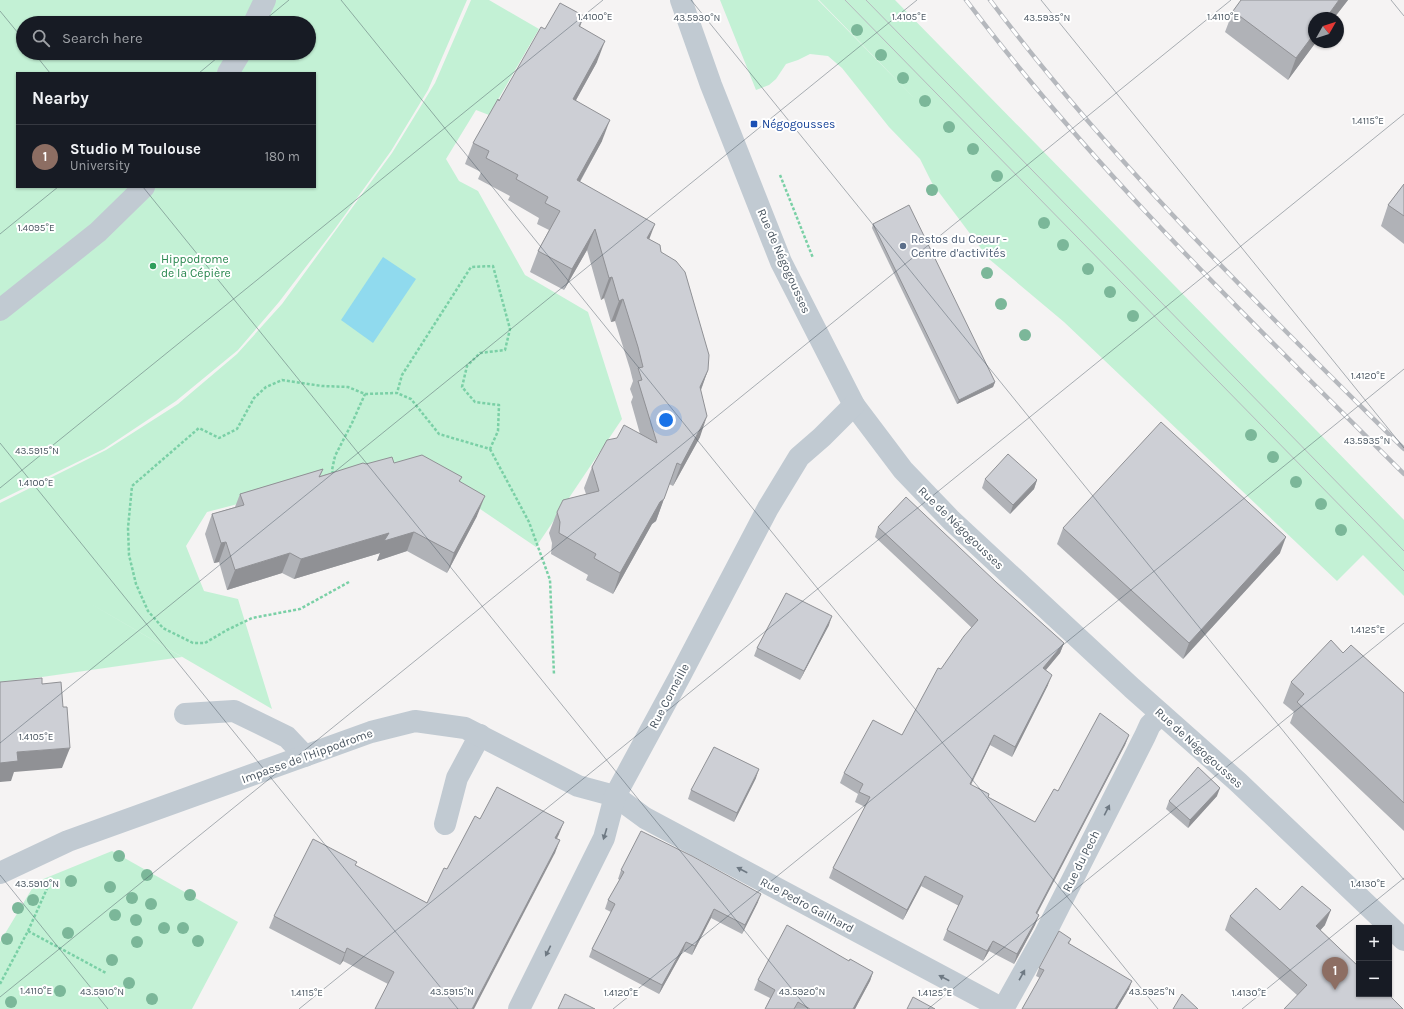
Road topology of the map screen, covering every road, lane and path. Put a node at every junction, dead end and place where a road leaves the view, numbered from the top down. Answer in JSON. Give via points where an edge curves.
{"nodes":[{"id":1,"x":265,"y":0,"type":"edge"},
{"id":2,"x":681,"y":0,"type":"edge"},
{"id":3,"x":257,"y":16,"type":"edge"},
{"id":4,"x":236,"y":60,"type":"edge"},
{"id":5,"x":229,"y":72,"type":"edge"},
{"id":6,"x":143,"y":188,"type":"edge"},
{"id":7,"x":811,"y":252,"type":"dead end"},
{"id":8,"x":814,"y":260,"type":"dead end"},
{"id":9,"x":0,"y":310,"type":"edge"},
{"id":10,"x":397,"y":393,"type":"junction"},
{"id":11,"x":365,"y":394,"type":"junction"},
{"id":12,"x":854,"y":405,"type":"junction"},
{"id":13,"x":490,"y":449,"type":"junction"},
{"id":14,"x":334,"y":476,"type":"edge"},
{"id":15,"x":349,"y":582,"type":"dead end"},
{"id":16,"x":554,"y":674,"type":"dead end"},
{"id":17,"x":185,"y":714,"type":"dead end"},
{"id":18,"x":1161,"y":714,"type":"junction"},
{"id":19,"x":480,"y":735,"type":"junction"},
{"id":20,"x":305,"y":756,"type":"junction"},
{"id":21,"x":615,"y":796,"type":"junction"},
{"id":22,"x":445,"y":824,"type":"dead end"},
{"id":23,"x":68,"y":841,"type":"junction"},
{"id":24,"x":0,"y":873,"type":"edge"},
{"id":25,"x":28,"y":931,"type":"junction"},
{"id":26,"x":1404,"y":940,"type":"edge"},
{"id":27,"x":106,"y":973,"type":"dead end"},
{"id":28,"x":0,"y":984,"type":"edge"},
{"id":29,"x":519,"y":1009,"type":"edge"},
{"id":30,"x":1003,"y":1009,"type":"edge"}],
"edges":[{"from":1,"to":3,"type":"street"},
{"from":2,"to":12,"type":"street","name":"Rue de Négogousses","via":[[711,85],[781,262]]},
{"from":4,"to":5,"type":"street"},
{"from":6,"to":9,"type":"street","via":[[98,232]]},
{"from":7,"to":8,"type":"path"},
{"from":10,"to":11,"type":"path"},
{"from":10,"to":13,"type":"path","via":[[411,399],[440,434]]},
{"from":10,"to":13,"type":"path","via":[[402,375],[471,267],[493,266],[510,329],[505,350],[480,353],[467,366],[462,387],[474,402],[499,405],[498,431]]},
{"from":11,"to":14,"type":"path","via":[[335,456],[332,470]]},
{"from":11,"to":15,"type":"path","via":[[348,388],[282,380],[266,387],[254,398],[237,429],[219,438],[199,428],[132,486],[128,528],[129,555],[136,584],[148,610],[163,628],[193,643],[205,643],[252,618],[300,609]]},
{"from":12,"to":18,"type":"street","name":"Rue de Négogousses","via":[[903,470],[951,520]]},
{"from":12,"to":21,"type":"street","name":"Rue Corneille","via":[[799,457],[768,508]]},
{"from":13,"to":16,"type":"path","via":[[529,522],[550,580]]},
{"from":17,"to":20,"type":"street","via":[[234,711],[287,737]]},
{"from":18,"to":26,"type":"street","name":"Rue de Négogousses","via":[[1238,782]]},
{"from":30,"to":18,"type":"street","name":"Rue du Pech","one_way":true,"via":[[1150,725]]},
{"from":19,"to":20,"type":"street","name":"Impasse de l'Hippodrome","via":[[465,728],[415,721],[371,732]]},
{"from":19,"to":21,"type":"street","name":"Impasse de l'Hippodrome","via":[[578,786]]},
{"from":19,"to":22,"type":"street","via":[[457,778]]},
{"from":20,"to":23,"type":"street","name":"Impasse de l'Hippodrome"},
{"from":21,"to":29,"type":"street","name":"Rue Corneille","one_way":true,"via":[[604,838]]},
{"from":30,"to":21,"type":"street","name":"Rue Pedro Gailhard","one_way":true,"via":[[645,818]]},
{"from":23,"to":24,"type":"street","name":"Impasse de l'Hippodrome"},
{"from":23,"to":25,"type":"path"},
{"from":25,"to":27,"type":"path"},
{"from":25,"to":28,"type":"path"}]}
